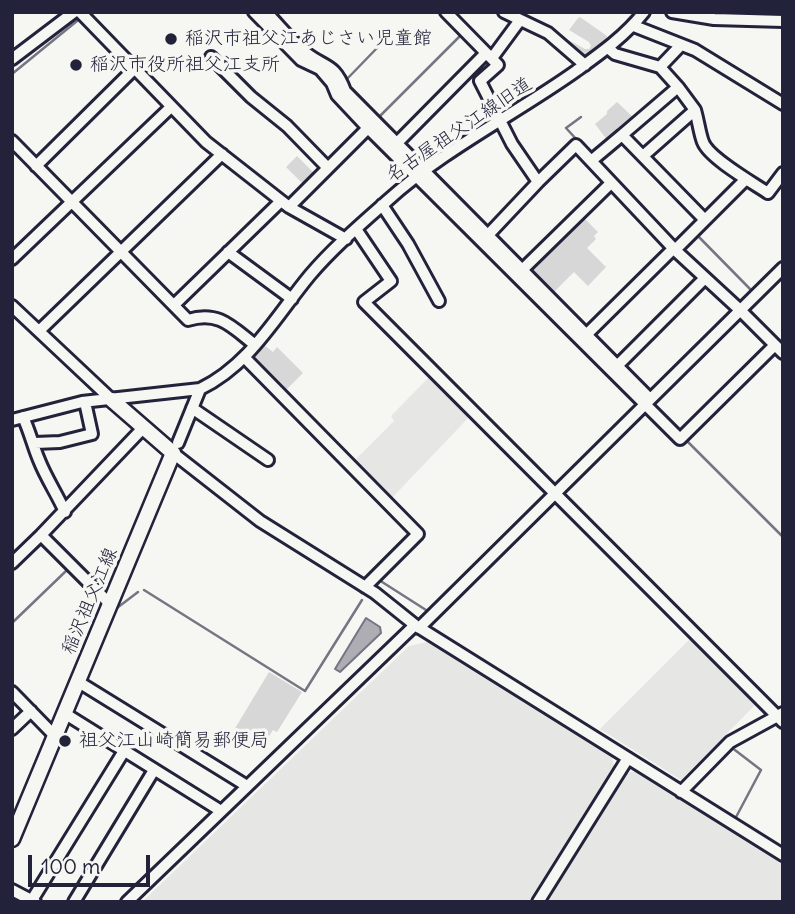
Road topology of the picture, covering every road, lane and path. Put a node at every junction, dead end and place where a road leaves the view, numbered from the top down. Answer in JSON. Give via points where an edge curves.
{"nodes":[{"id":1,"x":74,"y":12,"type":"edge"},
{"id":2,"x":80,"y":12,"type":"edge"},
{"id":3,"x":254,"y":12,"type":"edge"},
{"id":4,"x":265,"y":12,"type":"edge"},
{"id":5,"x":446,"y":12,"type":"edge"},
{"id":6,"x":504,"y":12,"type":"edge"},
{"id":7,"x":644,"y":12,"type":"edge"},
{"id":8,"x":672,"y":12,"type":"edge"},
{"id":9,"x":520,"y":20,"type":"junction"},
{"id":10,"x":783,"y":22,"type":"edge"},
{"id":11,"x":634,"y":26,"type":"junction"},
{"id":12,"x":681,"y":45,"type":"junction"},
{"id":13,"x":608,"y":48,"type":"junction"},
{"id":14,"x":489,"y":56,"type":"junction"},
{"id":15,"x":211,"y":57,"type":"dead end"},
{"id":16,"x":12,"y":60,"type":"edge"},
{"id":17,"x":585,"y":65,"type":"junction"},
{"id":18,"x":660,"y":67,"type":"junction"},
{"id":19,"x":134,"y":69,"type":"junction"},
{"id":20,"x":678,"y":87,"type":"junction"},
{"id":21,"x":783,"y":104,"type":"edge"},
{"id":22,"x":171,"y":107,"type":"junction"},
{"id":23,"x":695,"y":110,"type":"junction"},
{"id":24,"x":500,"y":122,"type":"junction"},
{"id":25,"x":368,"y":128,"type":"junction"},
{"id":26,"x":622,"y":135,"type":"junction"},
{"id":27,"x":12,"y":141,"type":"edge"},
{"id":28,"x":397,"y":143,"type":"junction"},
{"id":29,"x":222,"y":154,"type":"junction"},
{"id":30,"x":643,"y":156,"type":"junction"},
{"id":31,"x":591,"y":161,"type":"junction"},
{"id":32,"x":36,"y":166,"type":"junction"},
{"id":33,"x":328,"y":168,"type":"junction"},
{"id":34,"x":783,"y":173,"type":"edge"},
{"id":35,"x":420,"y":174,"type":"junction"},
{"id":36,"x":746,"y":179,"type":"junction"},
{"id":37,"x":538,"y":182,"type":"junction"},
{"id":38,"x":611,"y":183,"type":"junction"},
{"id":39,"x":72,"y":202,"type":"junction"},
{"id":40,"x":285,"y":204,"type":"junction"},
{"id":41,"x":382,"y":205,"type":"junction"},
{"id":42,"x":704,"y":219,"type":"junction"},
{"id":43,"x":356,"y":229,"type":"junction"},
{"id":44,"x":488,"y":235,"type":"junction"},
{"id":45,"x":346,"y":239,"type":"junction"},
{"id":46,"x":674,"y":249,"type":"junction"},
{"id":47,"x":121,"y":252,"type":"junction"},
{"id":48,"x":228,"y":252,"type":"junction"},
{"id":49,"x":12,"y":259,"type":"edge"},
{"id":50,"x":783,"y":268,"type":"edge"},
{"id":51,"x":519,"y":272,"type":"junction"},
{"id":52,"x":705,"y":278,"type":"junction"},
{"id":53,"x":292,"y":299,"type":"junction"},
{"id":54,"x":439,"y":301,"type":"dead end"},
{"id":55,"x":174,"y":305,"type":"junction"},
{"id":56,"x":12,"y":306,"type":"edge"},
{"id":57,"x":740,"y":310,"type":"junction"},
{"id":58,"x":39,"y":331,"type":"junction"},
{"id":59,"x":584,"y":338,"type":"junction"},
{"id":60,"x":255,"y":345,"type":"junction"},
{"id":61,"x":780,"y":349,"type":"edge"},
{"id":62,"x":244,"y":357,"type":"junction"},
{"id":63,"x":617,"y":366,"type":"junction"},
{"id":64,"x":200,"y":389,"type":"junction"},
{"id":65,"x":112,"y":400,"type":"junction"},
{"id":66,"x":647,"y":401,"type":"junction"},
{"id":67,"x":85,"y":402,"type":"junction"},
{"id":68,"x":192,"y":408,"type":"junction"},
{"id":69,"x":18,"y":419,"type":"edge"},
{"id":70,"x":144,"y":427,"type":"junction"},
{"id":71,"x":35,"y":443,"type":"junction"},
{"id":72,"x":175,"y":448,"type":"junction"},
{"id":73,"x":268,"y":460,"type":"dead end"},
{"id":74,"x":555,"y":493,"type":"junction"},
{"id":75,"x":65,"y":512,"type":"junction"},
{"id":76,"x":41,"y":535,"type":"junction"},
{"id":77,"x":12,"y":564,"type":"edge"},
{"id":78,"x":365,"y":587,"type":"junction"},
{"id":79,"x":110,"y":604,"type":"junction"},
{"id":80,"x":417,"y":626,"type":"junction"},
{"id":81,"x":78,"y":681,"type":"junction"},
{"id":82,"x":12,"y":692,"type":"edge"},
{"id":83,"x":31,"y":711,"type":"junction"},
{"id":84,"x":64,"y":713,"type":"junction"},
{"id":85,"x":781,"y":718,"type":"edge"},
{"id":86,"x":12,"y":729,"type":"edge"},
{"id":87,"x":54,"y":735,"type":"junction"},
{"id":88,"x":124,"y":751,"type":"junction"},
{"id":89,"x":628,"y":758,"type":"junction"},
{"id":90,"x":154,"y":770,"type":"junction"},
{"id":91,"x":247,"y":786,"type":"junction"},
{"id":92,"x":681,"y":792,"type":"junction"},
{"id":93,"x":221,"y":811,"type":"junction"},
{"id":94,"x":12,"y":839,"type":"edge"},
{"id":95,"x":783,"y":855,"type":"edge"},
{"id":96,"x":12,"y":890,"type":"edge"},
{"id":97,"x":34,"y":901,"type":"edge"},
{"id":98,"x":74,"y":902,"type":"edge"},
{"id":99,"x":127,"y":902,"type":"edge"},
{"id":100,"x":538,"y":902,"type":"edge"}],
"edges":[{"from":1,"to":16,"type":"street"},
{"from":2,"to":19,"type":"street"},
{"from":3,"to":25,"type":"street","via":[[301,60],[320,69],[337,96]]},
{"from":4,"to":28,"type":"street","via":[[307,54],[329,65],[345,91]]},
{"from":5,"to":14,"type":"street"},
{"from":6,"to":9,"type":"street"},
{"from":7,"to":11,"type":"street","name":"名古屋祖父江線旧道"},
{"from":8,"to":10,"type":"street"},
{"from":9,"to":14,"type":"street"},
{"from":9,"to":17,"type":"street","via":[[548,33]]},
{"from":11,"to":12,"type":"street"},
{"from":11,"to":13,"type":"street","name":"名古屋祖父江線旧道"},
{"from":12,"to":18,"type":"street"},
{"from":12,"to":21,"type":"street"},
{"from":13,"to":17,"type":"street","name":"名古屋祖父江線旧道"},
{"from":13,"to":18,"type":"street"},
{"from":14,"to":24,"type":"street","via":[[498,65],[480,81]]},
{"from":14,"to":28,"type":"street"},
{"from":15,"to":33,"type":"street"},
{"from":17,"to":24,"type":"street","name":"名古屋祖父江線旧道"},
{"from":18,"to":20,"type":"street"},
{"from":19,"to":22,"type":"street"},
{"from":19,"to":32,"type":"street"},
{"from":20,"to":23,"type":"street"},
{"from":20,"to":26,"type":"street"},
{"from":22,"to":29,"type":"street"},
{"from":22,"to":39,"type":"street"},
{"from":23,"to":30,"type":"street"},
{"from":23,"to":36,"type":"street","via":[[703,142]]},
{"from":24,"to":35,"type":"street","name":"名古屋祖父江線旧道"},
{"from":24,"to":37,"type":"street"},
{"from":25,"to":33,"type":"street"},
{"from":25,"to":35,"type":"street"},
{"from":26,"to":30,"type":"street"},
{"from":26,"to":31,"type":"street"},
{"from":27,"to":32,"type":"street"},
{"from":28,"to":35,"type":"street"},
{"from":29,"to":40,"type":"street"},
{"from":29,"to":47,"type":"street"},
{"from":30,"to":42,"type":"street"},
{"from":31,"to":37,"type":"street","via":[[576,145]]},
{"from":31,"to":38,"type":"street"},
{"from":32,"to":39,"type":"street"},
{"from":33,"to":40,"type":"street"},
{"from":34,"to":36,"type":"street","via":[[768,193]]},
{"from":35,"to":41,"type":"street","name":"名古屋祖父江線旧道"},
{"from":35,"to":44,"type":"street"},
{"from":35,"to":51,"type":"street"},
{"from":36,"to":42,"type":"street"},
{"from":37,"to":44,"type":"street"},
{"from":38,"to":46,"type":"street"},
{"from":38,"to":51,"type":"street"},
{"from":39,"to":47,"type":"street"},
{"from":39,"to":49,"type":"street"},
{"from":40,"to":45,"type":"street"},
{"from":40,"to":48,"type":"street"},
{"from":41,"to":43,"type":"street","name":"名古屋祖父江線旧道"},
{"from":41,"to":54,"type":"street"},
{"from":42,"to":46,"type":"street"},
{"from":43,"to":45,"type":"street","name":"名古屋祖父江線旧道"},
{"from":43,"to":74,"type":"street","via":[[391,281],[365,302]]},
{"from":44,"to":51,"type":"street"},
{"from":45,"to":53,"type":"street","name":"名古屋祖父江線旧道"},
{"from":46,"to":52,"type":"street"},
{"from":46,"to":59,"type":"street"},
{"from":47,"to":55,"type":"street"},
{"from":47,"to":58,"type":"street"},
{"from":48,"to":53,"type":"street"},
{"from":48,"to":55,"type":"street"},
{"from":50,"to":57,"type":"street"},
{"from":51,"to":59,"type":"street"},
{"from":52,"to":57,"type":"street"},
{"from":52,"to":63,"type":"street"},
{"from":53,"to":60,"type":"street","name":"名古屋祖父江線旧道"},
{"from":55,"to":60,"type":"street","via":[[188,320],[218,318]]},
{"from":56,"to":58,"type":"street"},
{"from":57,"to":61,"type":"street"},
{"from":57,"to":66,"type":"street"},
{"from":58,"to":65,"type":"street"},
{"from":59,"to":63,"type":"street"},
{"from":59,"to":66,"type":"street"},
{"from":60,"to":62,"type":"street","name":"名古屋祖父江線旧道"},
{"from":61,"to":66,"type":"street","via":[[680,439]]},
{"from":62,"to":64,"type":"street","name":"名古屋祖父江線旧道"},
{"from":62,"to":78,"type":"street","via":[[418,534]]},
{"from":63,"to":66,"type":"street"},
{"from":64,"to":65,"type":"street","name":"名古屋祖父江線旧道"},
{"from":64,"to":68,"type":"street"},
{"from":65,"to":67,"type":"street","name":"名古屋祖父江線旧道"},
{"from":65,"to":70,"type":"main road"},
{"from":66,"to":74,"type":"street"},
{"from":67,"to":69,"type":"street","name":"名古屋祖父江線旧道"},
{"from":67,"to":71,"type":"street","via":[[92,434],[60,443]]},
{"from":68,"to":72,"type":"street"},
{"from":68,"to":73,"type":"street"},
{"from":69,"to":71,"type":"street"},
{"from":70,"to":72,"type":"main road"},
{"from":70,"to":75,"type":"street"},
{"from":71,"to":75,"type":"street","via":[[40,464]]},
{"from":72,"to":78,"type":"street","via":[[260,521]]},
{"from":72,"to":79,"type":"main road","name":"稲沢祖父江線"},
{"from":74,"to":80,"type":"street"},
{"from":74,"to":85,"type":"street"},
{"from":75,"to":76,"type":"street"},
{"from":76,"to":77,"type":"street"},
{"from":76,"to":79,"type":"street"},
{"from":78,"to":80,"type":"street"},
{"from":79,"to":81,"type":"main road","name":"稲沢祖父江線"},
{"from":80,"to":89,"type":"street"},
{"from":80,"to":91,"type":"street"},
{"from":81,"to":84,"type":"main road","name":"稲沢祖父江線"},
{"from":81,"to":91,"type":"street"},
{"from":82,"to":83,"type":"street"},
{"from":83,"to":86,"type":"street"},
{"from":83,"to":87,"type":"street"},
{"from":84,"to":87,"type":"main road","name":"稲沢祖父江線"},
{"from":84,"to":88,"type":"street"},
{"from":85,"to":92,"type":"street","via":[[730,742]]},
{"from":87,"to":94,"type":"main road","name":"稲沢祖父江線"},
{"from":88,"to":90,"type":"street"},
{"from":88,"to":97,"type":"street"},
{"from":89,"to":92,"type":"street"},
{"from":89,"to":100,"type":"street"},
{"from":90,"to":93,"type":"street"},
{"from":90,"to":98,"type":"street"},
{"from":91,"to":93,"type":"street"},
{"from":92,"to":95,"type":"street"},
{"from":93,"to":99,"type":"street"},
{"from":96,"to":97,"type":"street"}]}
